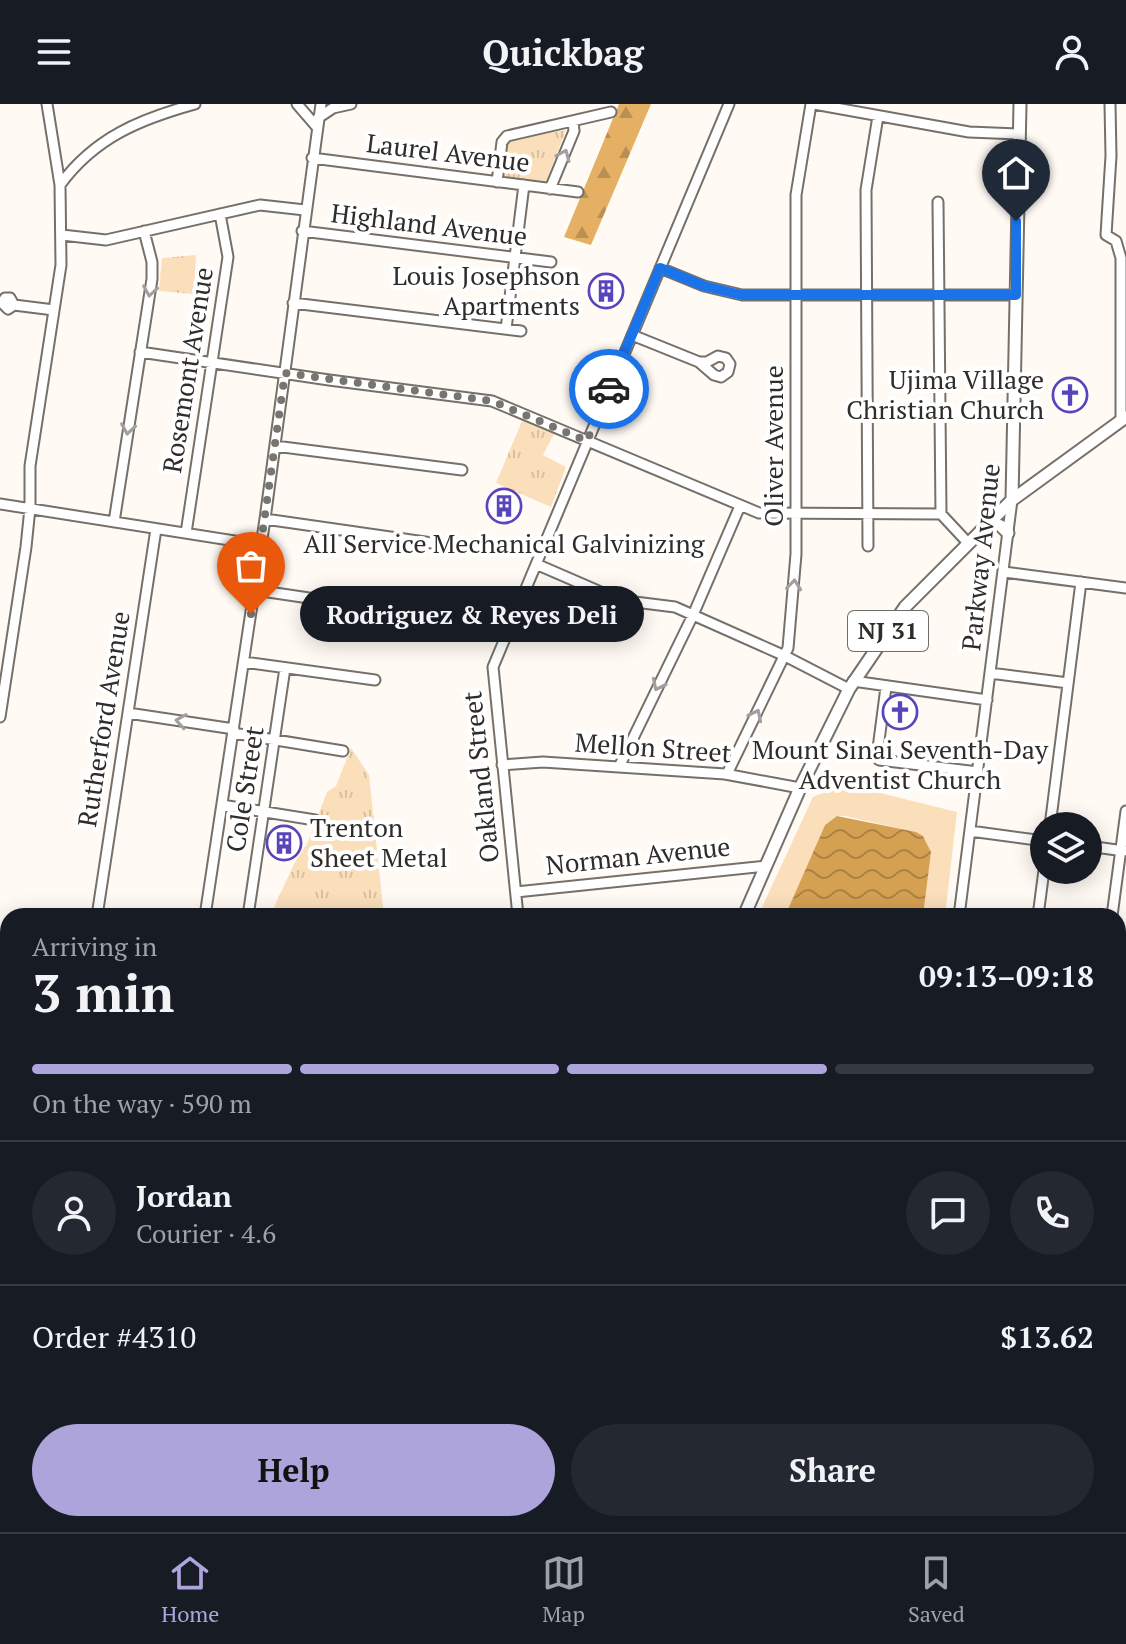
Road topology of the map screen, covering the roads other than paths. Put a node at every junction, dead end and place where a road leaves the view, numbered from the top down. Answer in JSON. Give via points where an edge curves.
{"nodes":[{"id":1,"x":47,"y":104,"type":"edge"},
{"id":2,"x":195,"y":104,"type":"edge"},
{"id":3,"x":297,"y":104,"type":"edge"},
{"id":4,"x":321,"y":104,"type":"edge"},
{"id":5,"x":351,"y":104,"type":"edge"},
{"id":6,"x":729,"y":104,"type":"edge"},
{"id":7,"x":813,"y":104,"type":"edge"},
{"id":8,"x":1020,"y":104,"type":"edge"},
{"id":9,"x":1110,"y":104,"type":"edge"},
{"id":10,"x":611,"y":112,"type":"dead end"},
{"id":11,"x":878,"y":116,"type":"junction"},
{"id":12,"x":573,"y":121,"type":"junction"},
{"id":13,"x":317,"y":122,"type":"junction"},
{"id":14,"x":1019,"y":134,"type":"junction"},
{"id":15,"x":312,"y":158,"type":"junction"},
{"id":16,"x":497,"y":182,"type":"junction"},
{"id":17,"x":60,"y":185,"type":"junction"},
{"id":18,"x":524,"y":185,"type":"junction"},
{"id":19,"x":550,"y":189,"type":"junction"},
{"id":20,"x":578,"y":192,"type":"dead end"},
{"id":21,"x":938,"y":202,"type":"dead end"},
{"id":22,"x":305,"y":210,"type":"junction"},
{"id":23,"x":220,"y":214,"type":"junction"},
{"id":24,"x":144,"y":231,"type":"junction"},
{"id":25,"x":302,"y":231,"type":"junction"},
{"id":26,"x":62,"y":235,"type":"junction"},
{"id":27,"x":515,"y":258,"type":"junction"},
{"id":28,"x":551,"y":262,"type":"dead end"},
{"id":29,"x":660,"y":268,"type":"junction"},
{"id":30,"x":1016,"y":295,"type":"junction"},
{"id":31,"x":795,"y":296,"type":"junction"},
{"id":32,"x":866,"y":296,"type":"junction"},
{"id":33,"x":939,"y":296,"type":"junction"},
{"id":34,"x":293,"y":303,"type":"junction"},
{"id":35,"x":14,"y":305,"type":"dead end"},
{"id":36,"x":54,"y":310,"type":"junction"},
{"id":37,"x":506,"y":329,"type":"junction"},
{"id":38,"x":521,"y":331,"type":"dead end"},
{"id":39,"x":632,"y":335,"type":"junction"},
{"id":40,"x":140,"y":352,"type":"junction"},
{"id":41,"x":699,"y":362,"type":"dead end"},
{"id":42,"x":212,"y":363,"type":"junction"},
{"id":43,"x":285,"y":373,"type":"junction"},
{"id":44,"x":1124,"y":419,"type":"edge"},
{"id":45,"x":587,"y":441,"type":"junction"},
{"id":46,"x":275,"y":446,"type":"junction"},
{"id":47,"x":462,"y":470,"type":"dead end"},
{"id":48,"x":1012,"y":500,"type":"junction"},
{"id":49,"x":0,"y":504,"type":"edge"},
{"id":50,"x":740,"y":506,"type":"junction"},
{"id":51,"x":30,"y":508,"type":"junction"},
{"id":52,"x":867,"y":513,"type":"junction"},
{"id":53,"x":796,"y":514,"type":"junction"},
{"id":54,"x":941,"y":514,"type":"junction"},
{"id":55,"x":265,"y":519,"type":"junction"},
{"id":56,"x":114,"y":522,"type":"junction"},
{"id":57,"x":991,"y":522,"type":"junction"},
{"id":58,"x":156,"y":529,"type":"junction"},
{"id":59,"x":186,"y":533,"type":"junction"},
{"id":60,"x":1008,"y":533,"type":"junction"},
{"id":61,"x":432,"y":543,"type":"dead end"},
{"id":62,"x":969,"y":544,"type":"junction"},
{"id":63,"x":261,"y":545,"type":"junction"},
{"id":64,"x":868,"y":546,"type":"dead end"},
{"id":65,"x":536,"y":564,"type":"junction"},
{"id":66,"x":1004,"y":572,"type":"junction"},
{"id":67,"x":1081,"y":582,"type":"junction"},
{"id":68,"x":1126,"y":588,"type":"edge"},
{"id":69,"x":255,"y":590,"type":"junction"},
{"id":70,"x":403,"y":612,"type":"dead end"},
{"id":71,"x":693,"y":615,"type":"junction"},
{"id":72,"x":785,"y":656,"type":"junction"},
{"id":73,"x":244,"y":662,"type":"junction"},
{"id":74,"x":285,"y":668,"type":"junction"},
{"id":75,"x":990,"y":673,"type":"junction"},
{"id":76,"x":375,"y":680,"type":"dead end"},
{"id":77,"x":1068,"y":683,"type":"junction"},
{"id":78,"x":851,"y":685,"type":"junction"},
{"id":79,"x":886,"y":687,"type":"junction"},
{"id":80,"x":987,"y":700,"type":"junction"},
{"id":81,"x":128,"y":713,"type":"junction"},
{"id":82,"x":0,"y":717,"type":"edge"},
{"id":83,"x":234,"y":731,"type":"junction"},
{"id":84,"x":274,"y":740,"type":"junction"},
{"id":85,"x":343,"y":751,"type":"dead end"},
{"id":86,"x":502,"y":765,"type":"junction"},
{"id":87,"x":619,"y":767,"type":"junction"},
{"id":88,"x":978,"y":772,"type":"junction"},
{"id":89,"x":727,"y":774,"type":"junction"},
{"id":90,"x":800,"y":788,"type":"junction"},
{"id":91,"x":222,"y":805,"type":"junction"},
{"id":92,"x":1126,"y":811,"type":"edge"},
{"id":93,"x":263,"y":812,"type":"junction"},
{"id":94,"x":1052,"y":812,"type":"edge"},
{"id":95,"x":315,"y":820,"type":"dead end"},
{"id":96,"x":970,"y":831,"type":"junction"},
{"id":97,"x":1030,"y":839,"type":"edge"},
{"id":98,"x":1102,"y":848,"type":"edge"},
{"id":99,"x":1123,"y":851,"type":"edge"},
{"id":100,"x":766,"y":866,"type":"junction"},
{"id":101,"x":1042,"y":884,"type":"edge"},
{"id":102,"x":516,"y":892,"type":"junction"},
{"id":103,"x":98,"y":908,"type":"edge"},
{"id":104,"x":206,"y":908,"type":"edge"},
{"id":105,"x":249,"y":908,"type":"edge"},
{"id":106,"x":517,"y":908,"type":"edge"},
{"id":107,"x":748,"y":908,"type":"edge"},
{"id":108,"x":960,"y":908,"type":"edge"},
{"id":109,"x":1039,"y":908,"type":"edge"},
{"id":110,"x":1113,"y":908,"type":"edge"}],
"edges":[{"from":1,"to":17,"type":"street"},
{"from":2,"to":17,"type":"street","via":[[114,134],[77,163]]},
{"from":3,"to":13,"type":"street"},
{"from":4,"to":13,"type":"street"},
{"from":5,"to":13,"type":"street","via":[[333,108]]},
{"from":6,"to":29,"type":"street","name":"Oakland Street"},
{"from":7,"to":11,"type":"street"},
{"from":7,"to":31,"type":"street","name":"Oliver Avenue","via":[[796,195]]},
{"from":8,"to":14,"type":"main road","name":"Parkway Avenue"},
{"from":9,"to":44,"type":"street","via":[[1106,235],[1116,241],[1121,258]]},
{"from":10,"to":12,"type":"street"},
{"from":11,"to":14,"type":"street","via":[[969,132]]},
{"from":11,"to":32,"type":"street","via":[[866,190]]},
{"from":12,"to":16,"type":"street","via":[[504,138]]},
{"from":19,"to":12,"type":"street","one_way":true,"via":[[574,131]]},
{"from":13,"to":15,"type":"street"},
{"from":14,"to":30,"type":"main road","name":"Parkway Avenue"},
{"from":15,"to":16,"type":"street","name":"Laurel Avenue"},
{"from":15,"to":22,"type":"street"},
{"from":16,"to":18,"type":"street","name":"Laurel Avenue"},
{"from":17,"to":26,"type":"street"},
{"from":18,"to":19,"type":"street","name":"Laurel Avenue"},
{"from":18,"to":27,"type":"street"},
{"from":19,"to":20,"type":"street","name":"Laurel Avenue"},
{"from":21,"to":33,"type":"street"},
{"from":22,"to":23,"type":"street","via":[[269,204]]},
{"from":22,"to":25,"type":"street"},
{"from":23,"to":24,"type":"street"},
{"from":23,"to":42,"type":"street","name":"Rosemont Avenue","via":[[228,257]]},
{"from":24,"to":26,"type":"street","via":[[106,240]]},
{"from":24,"to":40,"type":"street","one_way":true,"via":[[152,272]]},
{"from":25,"to":27,"type":"street","name":"Highland Avenue"},
{"from":25,"to":34,"type":"street"},
{"from":26,"to":36,"type":"street"},
{"from":27,"to":28,"type":"street","name":"Highland Avenue"},
{"from":27,"to":37,"type":"street"},
{"from":29,"to":31,"type":"street","via":[[722,292]]},
{"from":29,"to":39,"type":"street","name":"Oakland Street"},
{"from":30,"to":33,"type":"street"},
{"from":30,"to":48,"type":"main road","name":"Parkway Avenue"},
{"from":31,"to":32,"type":"street"},
{"from":31,"to":53,"type":"street","name":"Oliver Avenue"},
{"from":32,"to":33,"type":"street"},
{"from":32,"to":52,"type":"street"},
{"from":33,"to":54,"type":"street"},
{"from":34,"to":37,"type":"street"},
{"from":34,"to":43,"type":"street"},
{"from":35,"to":36,"type":"street"},
{"from":36,"to":51,"type":"street","via":[[30,466]]},
{"from":37,"to":38,"type":"street"},
{"from":39,"to":41,"type":"street"},
{"from":39,"to":45,"type":"street","name":"Oakland Street"},
{"from":40,"to":42,"type":"street"},
{"from":40,"to":56,"type":"street","one_way":true},
{"from":42,"to":43,"type":"street"},
{"from":42,"to":59,"type":"street","name":"Rosemont Avenue"},
{"from":43,"to":45,"type":"street","via":[[492,401]]},
{"from":43,"to":46,"type":"street"},
{"from":44,"to":48,"type":"main road","number":"NJ 31"},
{"from":45,"to":50,"type":"street"},
{"from":45,"to":65,"type":"street","name":"Oakland Street"},
{"from":46,"to":47,"type":"street"},
{"from":46,"to":55,"type":"street"},
{"from":48,"to":57,"type":"main road","number":"NJ 31"},
{"from":48,"to":60,"type":"street","name":"Parkway Avenue"},
{"from":49,"to":51,"type":"street"},
{"from":50,"to":53,"type":"street","via":[[759,513]]},
{"from":50,"to":71,"type":"street"},
{"from":51,"to":56,"type":"street"},
{"from":51,"to":82,"type":"street"},
{"from":52,"to":53,"type":"street"},
{"from":52,"to":54,"type":"street"},
{"from":52,"to":64,"type":"street"},
{"from":72,"to":53,"type":"street","name":"Oliver Avenue","one_way":true,"via":[[796,567]]},
{"from":54,"to":62,"type":"street"},
{"from":55,"to":61,"type":"street"},
{"from":55,"to":63,"type":"street"},
{"from":56,"to":58,"type":"street"},
{"from":57,"to":60,"type":"main road"},
{"from":57,"to":62,"type":"main road","number":"NJ 31"},
{"from":58,"to":59,"type":"street"},
{"from":58,"to":81,"type":"street","name":"Rutherford Avenue"},
{"from":59,"to":63,"type":"street"},
{"from":60,"to":66,"type":"street","name":"Parkway Avenue"},
{"from":62,"to":78,"type":"main road","number":"NJ 31","via":[[911,600]]},
{"from":63,"to":69,"type":"street"},
{"from":65,"to":71,"type":"street","via":[[619,600],[670,606]]},
{"from":65,"to":86,"type":"street","name":"Oakland Street","via":[[493,667]]},
{"from":66,"to":67,"type":"street"},
{"from":66,"to":75,"type":"street","name":"Parkway Avenue"},
{"from":67,"to":68,"type":"street"},
{"from":67,"to":77,"type":"street"},
{"from":69,"to":70,"type":"street"},
{"from":69,"to":73,"type":"street"},
{"from":71,"to":72,"type":"street"},
{"from":71,"to":87,"type":"street","one_way":true},
{"from":72,"to":78,"type":"street"},
{"from":89,"to":72,"type":"street","name":"Oliver Avenue","one_way":true},
{"from":73,"to":74,"type":"street"},
{"from":73,"to":83,"type":"street"},
{"from":74,"to":76,"type":"street"},
{"from":74,"to":84,"type":"street","name":"Cole Street"},
{"from":75,"to":77,"type":"street"},
{"from":75,"to":80,"type":"street","name":"Parkway Avenue"},
{"from":77,"to":94,"type":"street"},
{"from":78,"to":79,"type":"street"},
{"from":78,"to":90,"type":"main road","number":"NJ 31"},
{"from":79,"to":80,"type":"street"},
{"from":79,"to":88,"type":"street","via":[[879,760]]},
{"from":80,"to":88,"type":"street","name":"Parkway Avenue"},
{"from":83,"to":81,"type":"street","one_way":true},
{"from":81,"to":103,"type":"street","name":"Rutherford Avenue"},
{"from":83,"to":84,"type":"street"},
{"from":83,"to":91,"type":"street"},
{"from":84,"to":85,"type":"street"},
{"from":84,"to":93,"type":"street","name":"Cole Street"},
{"from":86,"to":87,"type":"street","name":"Mellon Street"},
{"from":86,"to":102,"type":"street","name":"Oakland Street"},
{"from":87,"to":89,"type":"street","name":"Mellon Street"},
{"from":88,"to":96,"type":"street","name":"Parkway Avenue"},
{"from":89,"to":90,"type":"street","name":"Mellon Street"},
{"from":90,"to":100,"type":"main road","number":"NJ 31"},
{"from":91,"to":93,"type":"street"},
{"from":91,"to":104,"type":"street"},
{"from":92,"to":99,"type":"street"},
{"from":93,"to":95,"type":"street"},
{"from":93,"to":105,"type":"street","name":"Cole Street"},
{"from":96,"to":97,"type":"street"},
{"from":96,"to":108,"type":"street","name":"Parkway Avenue"},
{"from":98,"to":99,"type":"street"},
{"from":99,"to":110,"type":"street"},
{"from":100,"to":102,"type":"street","name":"Norman Avenue"},
{"from":100,"to":107,"type":"main road","number":"NJ 31"},
{"from":101,"to":109,"type":"street"},
{"from":102,"to":106,"type":"street","name":"Oakland Street"}]}
